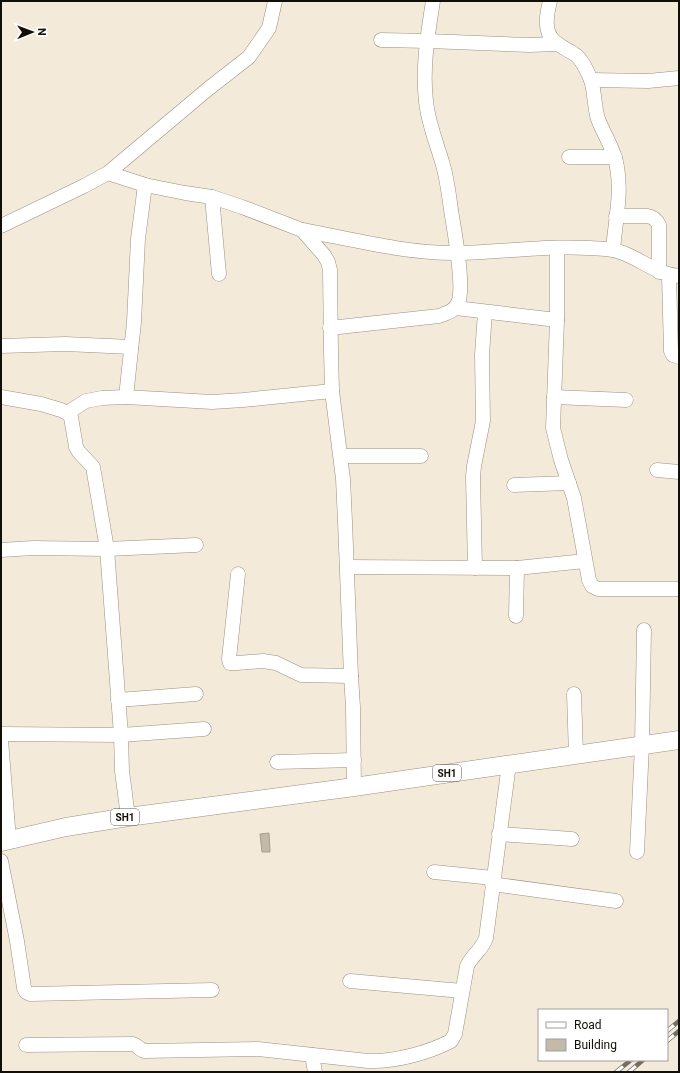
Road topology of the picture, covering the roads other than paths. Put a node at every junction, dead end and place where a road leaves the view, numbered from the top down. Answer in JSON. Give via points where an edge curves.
{"nodes":[{"id":1,"x":276,"y":1,"type":"edge"},
{"id":2,"x":433,"y":1,"type":"edge"},
{"id":3,"x":550,"y":1,"type":"edge"},
{"id":4,"x":381,"y":40,"type":"dead end"},
{"id":5,"x":428,"y":40,"type":"junction"},
{"id":6,"x":556,"y":44,"type":"junction"},
{"id":7,"x":679,"y":78,"type":"edge"},
{"id":8,"x":591,"y":80,"type":"junction"},
{"id":9,"x":569,"y":157,"type":"dead end"},
{"id":10,"x":615,"y":157,"type":"junction"},
{"id":11,"x":108,"y":173,"type":"junction"},
{"id":12,"x":145,"y":185,"type":"junction"},
{"id":13,"x":212,"y":197,"type":"junction"},
{"id":14,"x":616,"y":216,"type":"junction"},
{"id":15,"x":1,"y":226,"type":"edge"},
{"id":16,"x":302,"y":230,"type":"junction"},
{"id":17,"x":556,"y":248,"type":"junction"},
{"id":18,"x":613,"y":250,"type":"junction"},
{"id":19,"x":457,"y":253,"type":"junction"},
{"id":20,"x":219,"y":274,"type":"dead end"},
{"id":21,"x":669,"y":275,"type":"edge"},
{"id":22,"x":456,"y":308,"type":"junction"},
{"id":23,"x":485,"y":312,"type":"junction"},
{"id":24,"x":557,"y":320,"type":"junction"},
{"id":25,"x":330,"y":328,"type":"junction"},
{"id":26,"x":1,"y":346,"type":"edge"},
{"id":27,"x":131,"y":347,"type":"junction"},
{"id":28,"x":679,"y":357,"type":"edge"},
{"id":29,"x":332,"y":391,"type":"junction"},
{"id":30,"x":1,"y":397,"type":"edge"},
{"id":31,"x":126,"y":397,"type":"junction"},
{"id":32,"x":554,"y":397,"type":"junction"},
{"id":33,"x":626,"y":400,"type":"dead end"},
{"id":34,"x":67,"y":413,"type":"junction"},
{"id":35,"x":340,"y":456,"type":"junction"},
{"id":36,"x":421,"y":456,"type":"dead end"},
{"id":37,"x":657,"y":470,"type":"dead end"},
{"id":38,"x":679,"y":472,"type":"edge"},
{"id":39,"x":569,"y":483,"type":"junction"},
{"id":40,"x":514,"y":485,"type":"dead end"},
{"id":41,"x":196,"y":545,"type":"dead end"},
{"id":42,"x":107,"y":549,"type":"junction"},
{"id":43,"x":1,"y":550,"type":"edge"},
{"id":44,"x":586,"y":561,"type":"junction"},
{"id":45,"x":347,"y":567,"type":"junction"},
{"id":46,"x":475,"y":568,"type":"junction"},
{"id":47,"x":517,"y":568,"type":"junction"},
{"id":48,"x":238,"y":574,"type":"dead end"},
{"id":49,"x":679,"y":589,"type":"edge"},
{"id":50,"x":516,"y":616,"type":"dead end"},
{"id":51,"x":644,"y":630,"type":"dead end"},
{"id":52,"x":351,"y":676,"type":"junction"},
{"id":53,"x":196,"y":694,"type":"dead end"},
{"id":54,"x":574,"y":694,"type":"dead end"},
{"id":55,"x":118,"y":700,"type":"junction"},
{"id":56,"x":204,"y":729,"type":"dead end"},
{"id":57,"x":1,"y":734,"type":"edge"},
{"id":58,"x":121,"y":735,"type":"junction"},
{"id":59,"x":1,"y":740,"type":"edge"},
{"id":60,"x":679,"y":740,"type":"edge"},
{"id":61,"x":642,"y":745,"type":"junction"},
{"id":62,"x":576,"y":754,"type":"junction"},
{"id":63,"x":354,"y":760,"type":"junction"},
{"id":64,"x":277,"y":762,"type":"dead end"},
{"id":65,"x":509,"y":764,"type":"junction"},
{"id":66,"x":354,"y":787,"type":"junction"},
{"id":67,"x":128,"y":817,"type":"junction"},
{"id":68,"x":499,"y":834,"type":"junction"},
{"id":69,"x":572,"y":839,"type":"dead end"},
{"id":70,"x":5,"y":841,"type":"edge"},
{"id":71,"x":638,"y":852,"type":"dead end"},
{"id":72,"x":1,"y":861,"type":"edge"},
{"id":73,"x":434,"y":872,"type":"dead end"},
{"id":74,"x":493,"y":881,"type":"junction"},
{"id":75,"x":616,"y":901,"type":"dead end"},
{"id":76,"x":350,"y":981,"type":"dead end"},
{"id":77,"x":212,"y":990,"type":"dead end"},
{"id":78,"x":462,"y":991,"type":"junction"},
{"id":79,"x":26,"y":1044,"type":"dead end"},
{"id":80,"x":312,"y":1055,"type":"junction"},
{"id":81,"x":315,"y":1072,"type":"edge"}],
"edges":[{"from":1,"to":11,"type":"street","via":[[268,28],[249,58]]},
{"from":2,"to":5,"type":"street"},
{"from":3,"to":6,"type":"street","via":[[547,26],[551,39]]},
{"from":4,"to":5,"type":"street"},
{"from":5,"to":6,"type":"street","via":[[509,45]]},
{"from":5,"to":19,"type":"street","via":[[424,84],[426,101],[444,166]]},
{"from":6,"to":8,"type":"street","via":[[578,57]]},
{"from":7,"to":8,"type":"street","via":[[648,81]]},
{"from":8,"to":10,"type":"street","via":[[598,119]]},
{"from":9,"to":10,"type":"street"},
{"from":10,"to":14,"type":"street","via":[[618,168]]},
{"from":11,"to":12,"type":"street"},
{"from":11,"to":15,"type":"street"},
{"from":12,"to":13,"type":"street"},
{"from":12,"to":27,"type":"street","via":[[138,239]]},
{"from":13,"to":16,"type":"street"},
{"from":13,"to":20,"type":"street"},
{"from":14,"to":18,"type":"street"},
{"from":14,"to":21,"type":"street","via":[[647,216],[657,221]]},
{"from":16,"to":19,"type":"street","via":[[403,249]]},
{"from":16,"to":25,"type":"street","via":[[328,262]]},
{"from":17,"to":18,"type":"street"},
{"from":17,"to":19,"type":"street"},
{"from":17,"to":24,"type":"street"},
{"from":18,"to":21,"type":"street"},
{"from":19,"to":22,"type":"street","via":[[461,292]]},
{"from":21,"to":28,"type":"street","via":[[671,351],[675,357]]},
{"from":22,"to":23,"type":"street"},
{"from":22,"to":25,"type":"street","via":[[439,316]]},
{"from":23,"to":24,"type":"street"},
{"from":23,"to":46,"type":"street","via":[[482,354],[483,420],[473,477]]},
{"from":24,"to":32,"type":"street"},
{"from":25,"to":29,"type":"street"},
{"from":26,"to":27,"type":"street","via":[[58,344]]},
{"from":27,"to":31,"type":"street"},
{"from":29,"to":31,"type":"street","via":[[212,402]]},
{"from":29,"to":35,"type":"street"},
{"from":30,"to":34,"type":"street","via":[[41,404]]},
{"from":31,"to":34,"type":"street","via":[[92,399]]},
{"from":32,"to":33,"type":"street"},
{"from":32,"to":39,"type":"street","via":[[553,428]]},
{"from":34,"to":42,"type":"street","via":[[71,418],[76,447],[94,467]]},
{"from":35,"to":36,"type":"street"},
{"from":35,"to":45,"type":"street","via":[[344,486]]},
{"from":37,"to":38,"type":"street"},
{"from":39,"to":40,"type":"street"},
{"from":39,"to":44,"type":"street"},
{"from":41,"to":42,"type":"street"},
{"from":42,"to":43,"type":"street"},
{"from":42,"to":55,"type":"street"},
{"from":44,"to":47,"type":"street"},
{"from":44,"to":49,"type":"street","via":[[589,580],[592,586],[598,589]]},
{"from":45,"to":46,"type":"street"},
{"from":45,"to":52,"type":"street"},
{"from":46,"to":47,"type":"street"},
{"from":47,"to":50,"type":"street"},
{"from":48,"to":52,"type":"street","via":[[230,663],[263,661],[301,675]]},
{"from":51,"to":61,"type":"street"},
{"from":52,"to":63,"type":"street"},
{"from":53,"to":55,"type":"street"},
{"from":54,"to":62,"type":"street"},
{"from":55,"to":58,"type":"street"},
{"from":56,"to":58,"type":"street"},
{"from":57,"to":58,"type":"street"},
{"from":58,"to":67,"type":"street","via":[[122,771]]},
{"from":59,"to":70,"type":"street"},
{"from":60,"to":61,"type":"main road","number":"SH1"},
{"from":61,"to":62,"type":"main road","number":"SH1"},
{"from":61,"to":71,"type":"street"},
{"from":62,"to":65,"type":"main road","number":"SH1"},
{"from":63,"to":64,"type":"street"},
{"from":63,"to":66,"type":"street"},
{"from":65,"to":66,"type":"main road","number":"SH1"},
{"from":65,"to":68,"type":"street"},
{"from":66,"to":67,"type":"main road","number":"SH1"},
{"from":67,"to":70,"type":"main road","number":"SH1","via":[[66,827]]},
{"from":68,"to":69,"type":"street"},
{"from":68,"to":74,"type":"street"},
{"from":72,"to":77,"type":"street","via":[[26,992],[30,994]]},
{"from":73,"to":74,"type":"street"},
{"from":74,"to":75,"type":"street"},
{"from":74,"to":78,"type":"street","via":[[486,938],[467,966]]},
{"from":76,"to":78,"type":"street"},
{"from":78,"to":80,"type":"street","via":[[455,1034],[446,1044],[380,1062]]},
{"from":79,"to":80,"type":"street","via":[[136,1044],[142,1050],[258,1048]]},
{"from":80,"to":81,"type":"street"}]}
